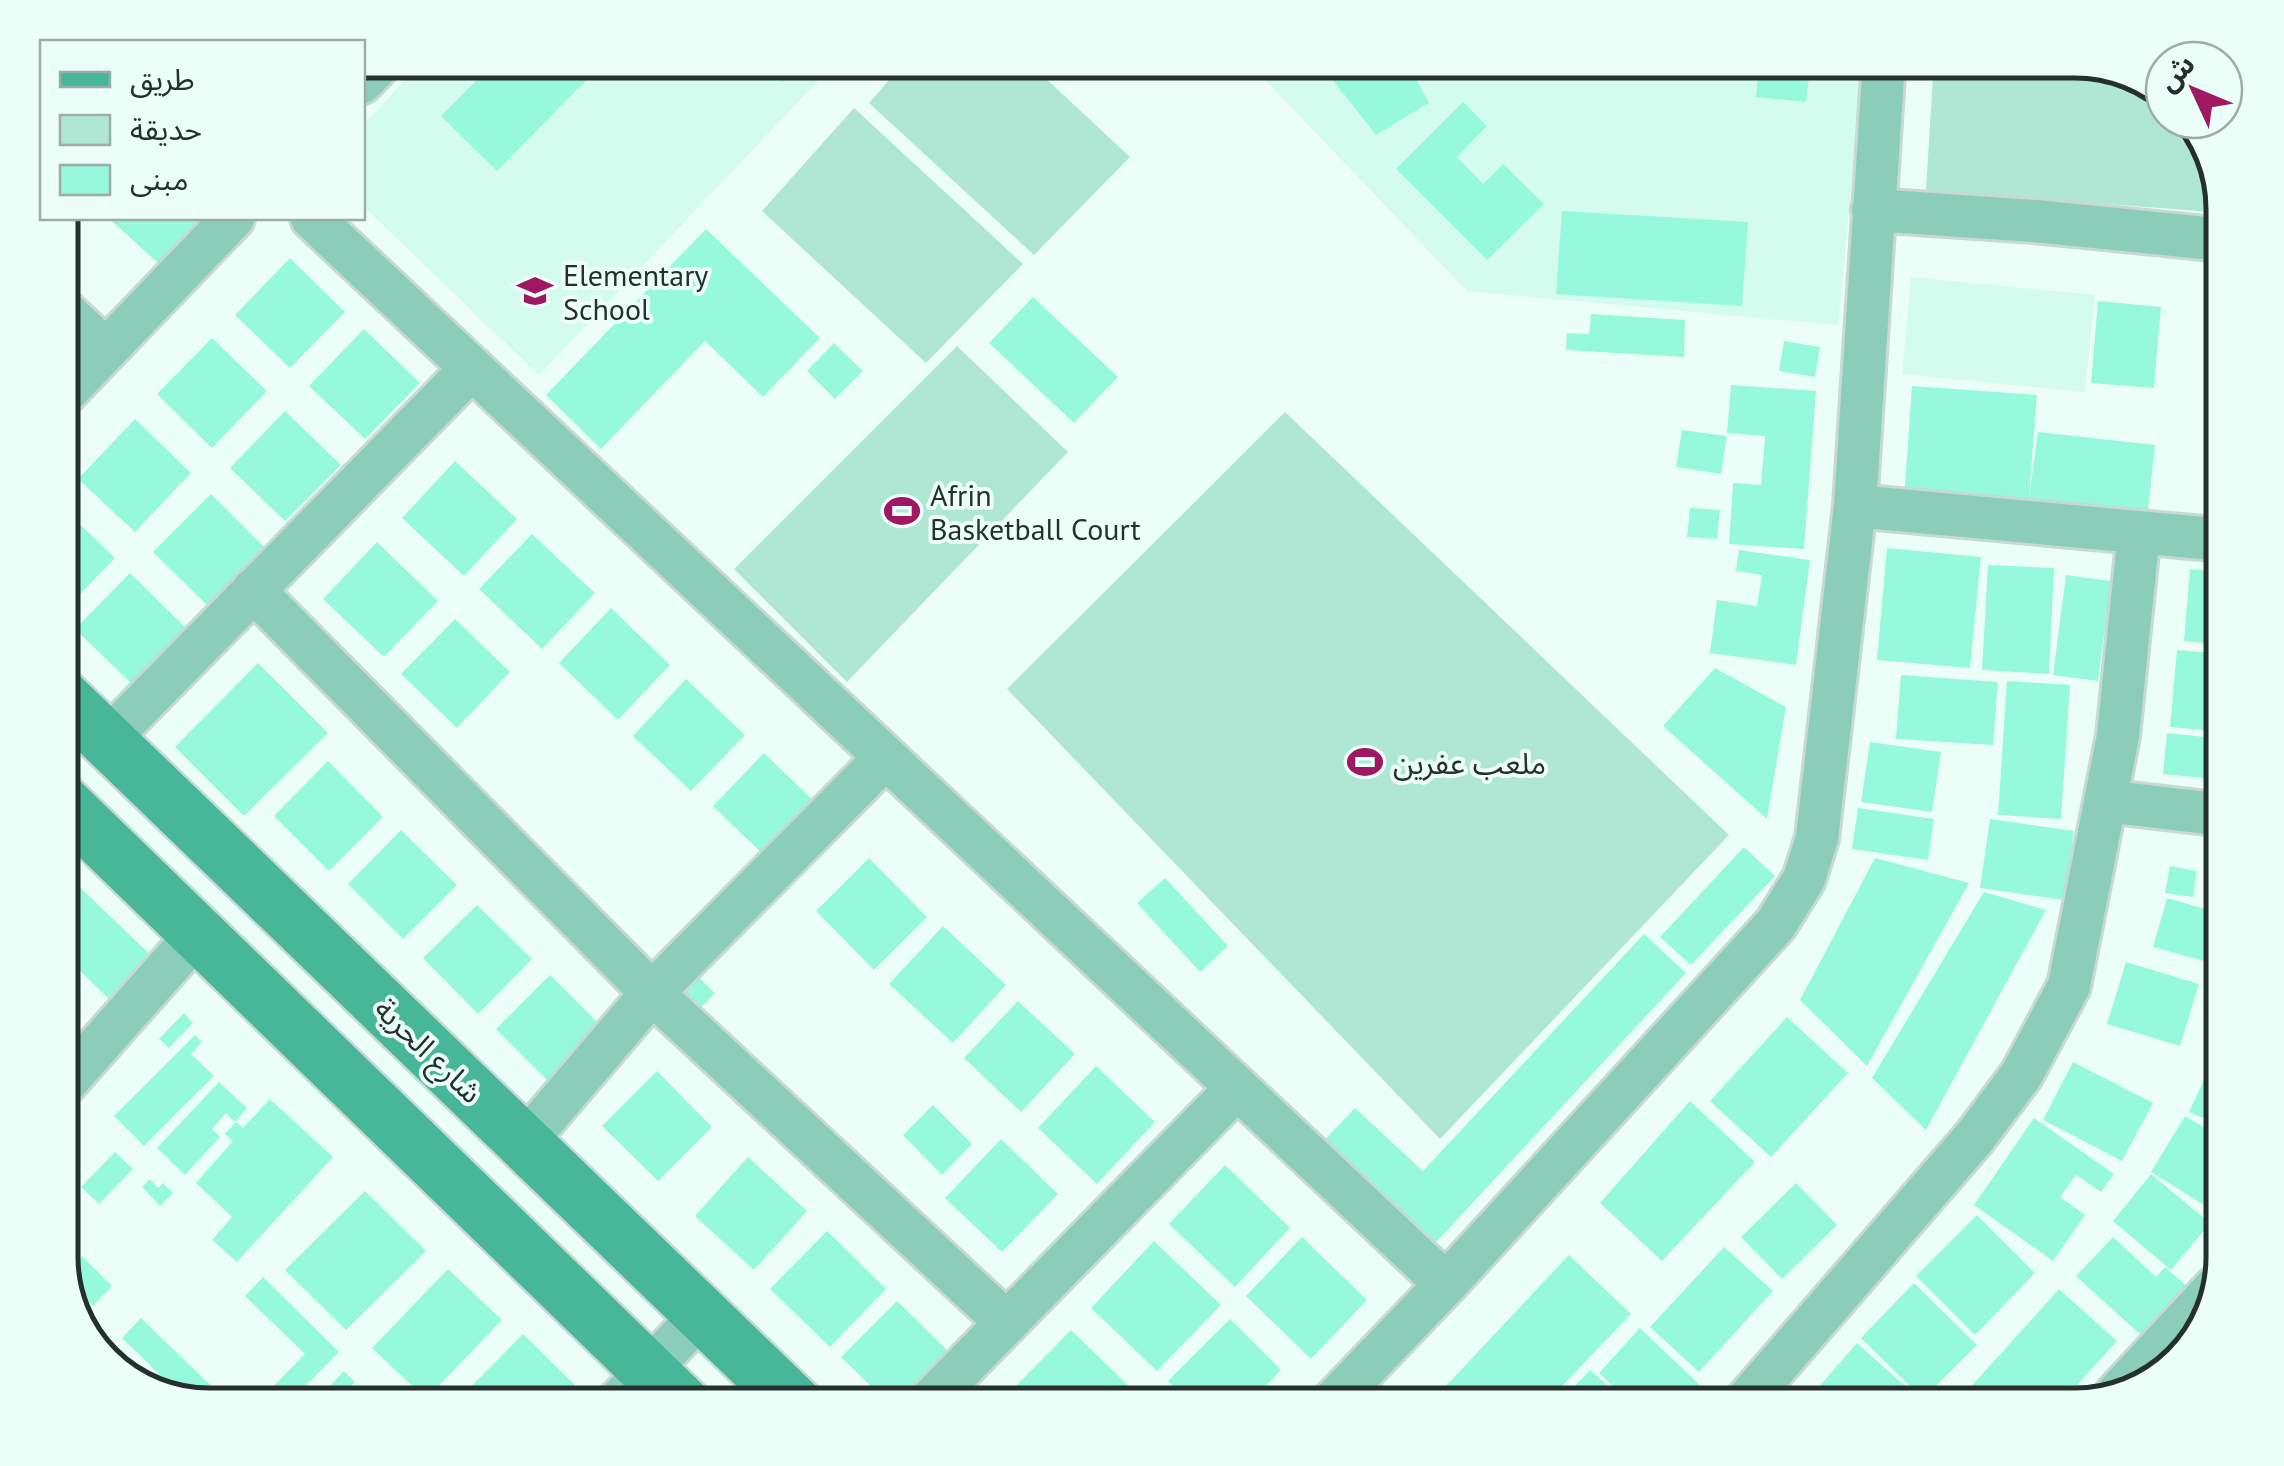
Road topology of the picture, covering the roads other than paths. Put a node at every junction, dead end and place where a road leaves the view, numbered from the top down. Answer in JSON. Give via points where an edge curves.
{"nodes":[{"id":1,"x":1883,"y":78,"type":"edge"},
{"id":2,"x":1873,"y":210,"type":"junction"},
{"id":3,"x":231,"y":220,"type":"edge"},
{"id":4,"x":314,"y":220,"type":"edge"},
{"id":5,"x":2207,"y":238,"type":"edge"},
{"id":6,"x":78,"y":324,"type":"edge"},
{"id":7,"x":106,"y":350,"type":"junction"},
{"id":8,"x":472,"y":368,"type":"junction"},
{"id":9,"x":78,"y":379,"type":"edge"},
{"id":10,"x":1856,"y":506,"type":"junction"},
{"id":11,"x":2139,"y":532,"type":"junction"},
{"id":12,"x":2207,"y":538,"type":"edge"},
{"id":13,"x":254,"y":590,"type":"junction"},
{"id":14,"x":78,"y":712,"type":"edge"},
{"id":15,"x":107,"y":740,"type":"junction"},
{"id":16,"x":885,"y":758,"type":"junction"},
{"id":17,"x":2105,"y":801,"type":"junction"},
{"id":18,"x":2207,"y":814,"type":"edge"},
{"id":19,"x":78,"y":817,"type":"edge"},
{"id":20,"x":199,"y":932,"type":"junction"},
{"id":21,"x":652,"y":992,"type":"junction"},
{"id":22,"x":78,"y":1068,"type":"edge"},
{"id":23,"x":1236,"y":1089,"type":"junction"},
{"id":24,"x":524,"y":1142,"type":"junction"},
{"id":25,"x":1446,"y":1284,"type":"junction"},
{"id":26,"x":2196,"y":1308,"type":"edge"},
{"id":27,"x":702,"y":1314,"type":"junction"},
{"id":28,"x":1007,"y":1322,"type":"junction"},
{"id":29,"x":2136,"y":1373,"type":"edge"},
{"id":30,"x":643,"y":1388,"type":"edge"},
{"id":31,"x":653,"y":1388,"type":"edge"},
{"id":32,"x":778,"y":1388,"type":"edge"},
{"id":33,"x":943,"y":1388,"type":"edge"},
{"id":34,"x":1346,"y":1388,"type":"edge"},
{"id":35,"x":1758,"y":1388,"type":"edge"}],
"edges":[{"from":1,"to":2,"type":"street"},
{"from":2,"to":5,"type":"street"},
{"from":2,"to":10,"type":"street"},
{"from":3,"to":7,"type":"street"},
{"from":4,"to":8,"type":"street"},
{"from":6,"to":7,"type":"street"},
{"from":7,"to":9,"type":"street"},
{"from":8,"to":13,"type":"street"},
{"from":8,"to":16,"type":"street"},
{"from":10,"to":11,"type":"street"},
{"from":10,"to":25,"type":"street","via":[[1816,838],[1804,879],[1776,924]]},
{"from":11,"to":12,"type":"street"},
{"from":11,"to":17,"type":"street"},
{"from":13,"to":15,"type":"street"},
{"from":13,"to":21,"type":"street"},
{"from":14,"to":15,"type":"main road","name":"شارع الحرية"},
{"from":15,"to":24,"type":"main road","name":"شارع الحرية"},
{"from":16,"to":21,"type":"street"},
{"from":16,"to":23,"type":"street"},
{"from":17,"to":18,"type":"street"},
{"from":17,"to":35,"type":"street","via":[[2069,986],[2022,1074]]},
{"from":19,"to":20,"type":"main road"},
{"from":20,"to":22,"type":"street"},
{"from":20,"to":30,"type":"main road"},
{"from":21,"to":24,"type":"street"},
{"from":21,"to":28,"type":"street"},
{"from":23,"to":25,"type":"street"},
{"from":23,"to":28,"type":"street"},
{"from":24,"to":27,"type":"main road","name":"شارع الحرية"},
{"from":25,"to":34,"type":"street"},
{"from":26,"to":29,"type":"street"},
{"from":27,"to":31,"type":"street"},
{"from":27,"to":32,"type":"main road","name":"شارع الحرية"},
{"from":28,"to":33,"type":"street"}]}
